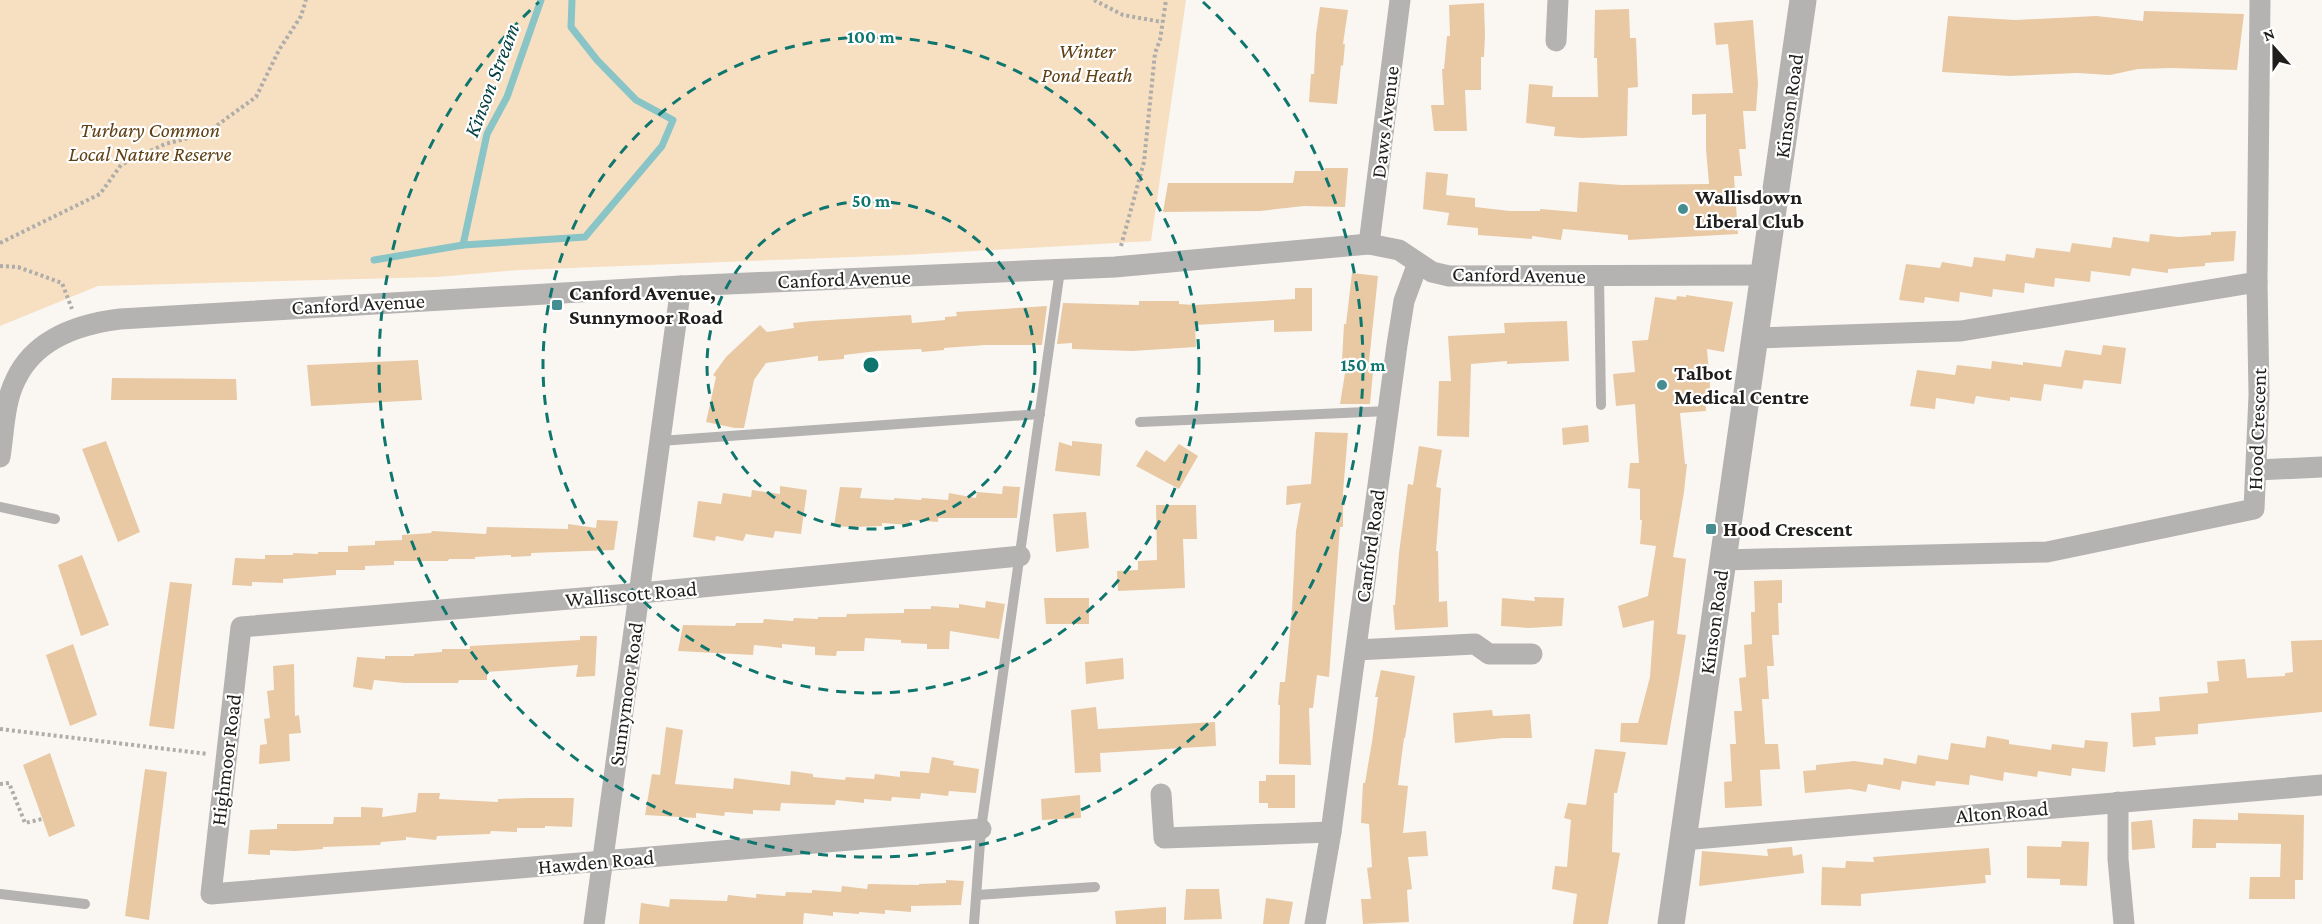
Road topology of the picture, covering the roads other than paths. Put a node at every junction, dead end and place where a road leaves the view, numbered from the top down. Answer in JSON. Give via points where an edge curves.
{"nodes":[{"id":1,"x":1401,"y":0,"type":"edge"},
{"id":2,"x":1558,"y":0,"type":"edge"},
{"id":3,"x":1803,"y":0,"type":"edge"},
{"id":4,"x":2260,"y":0,"type":"edge"},
{"id":5,"x":1556,"y":40,"type":"dead end"},
{"id":6,"x":1369,"y":244,"type":"junction"},
{"id":7,"x":1418,"y":262,"type":"junction"},
{"id":8,"x":1060,"y":270,"type":"junction"},
{"id":9,"x":1765,"y":275,"type":"junction"},
{"id":10,"x":1599,"y":276,"type":"junction"},
{"id":11,"x":2257,"y":282,"type":"junction"},
{"id":12,"x":681,"y":286,"type":"junction"},
{"id":13,"x":1756,"y":338,"type":"junction"},
{"id":14,"x":1601,"y":405,"type":"dead end"},
{"id":15,"x":1388,"y":411,"type":"junction"},
{"id":16,"x":1040,"y":414,"type":"junction"},
{"id":17,"x":1140,"y":422,"type":"dead end"},
{"id":18,"x":660,"y":441,"type":"junction"},
{"id":19,"x":0,"y":457,"type":"edge"},
{"id":20,"x":2322,"y":467,"type":"edge"},
{"id":21,"x":2257,"y":470,"type":"junction"},
{"id":22,"x":0,"y":507,"type":"edge"},
{"id":23,"x":56,"y":519,"type":"dead end"},
{"id":24,"x":1020,"y":556,"type":"junction"},
{"id":25,"x":1723,"y":560,"type":"junction"},
{"id":26,"x":641,"y":594,"type":"junction"},
{"id":27,"x":241,"y":627,"type":"joint"},
{"id":28,"x":1356,"y":650,"type":"junction"},
{"id":29,"x":1532,"y":654,"type":"dead end"},
{"id":30,"x":2321,"y":790,"type":"edge"},
{"id":31,"x":1161,"y":794,"type":"dead end"},
{"id":32,"x":2118,"y":802,"type":"junction"},
{"id":33,"x":981,"y":829,"type":"junction"},
{"id":34,"x":1332,"y":832,"type":"junction"},
{"id":35,"x":1683,"y":840,"type":"junction"},
{"id":36,"x":601,"y":861,"type":"junction"},
{"id":37,"x":1095,"y":887,"type":"dead end"},
{"id":38,"x":0,"y":894,"type":"edge"},
{"id":39,"x":211,"y":894,"type":"joint"},
{"id":40,"x":977,"y":895,"type":"junction"},
{"id":41,"x":85,"y":904,"type":"dead end"},
{"id":42,"x":594,"y":924,"type":"edge"},
{"id":43,"x":974,"y":924,"type":"edge"},
{"id":44,"x":1315,"y":924,"type":"edge"},
{"id":45,"x":1671,"y":924,"type":"edge"},
{"id":46,"x":2124,"y":924,"type":"edge"}],
"edges":[{"from":1,"to":6,"type":"street","name":"Daws Avenue"},
{"from":2,"to":5,"type":"street"},
{"from":3,"to":9,"type":"street","name":"Kinson Road"},
{"from":4,"to":11,"type":"street","name":"Hood Crescent"},
{"from":6,"to":7,"type":"street","name":"Canford Avenue","via":[[1399,250]]},
{"from":6,"to":8,"type":"street","name":"Canford Avenue"},
{"from":7,"to":10,"type":"street","name":"Canford Avenue","via":[[1432,272],[1449,276]]},
{"from":7,"to":15,"type":"street","name":"Canford Road","via":[[1404,301]]},
{"from":8,"to":12,"type":"street","name":"Canford Avenue"},
{"from":8,"to":16,"type":"lane"},
{"from":9,"to":10,"type":"street","name":"Canford Avenue"},
{"from":9,"to":13,"type":"street","name":"Kinson Road"},
{"from":10,"to":14,"type":"lane"},
{"from":11,"to":13,"type":"street","via":[[1961,332]]},
{"from":11,"to":21,"type":"street","name":"Hood Crescent"},
{"from":12,"to":18,"type":"street","name":"Sunnymoor Road"},
{"from":12,"to":19,"type":"street","name":"Canford Avenue","via":[[120,319],[78,327],[39,349],[16,379]]},
{"from":13,"to":25,"type":"street","name":"Kinson Road"},
{"from":15,"to":17,"type":"lane"},
{"from":15,"to":28,"type":"street","name":"Canford Road"},
{"from":16,"to":18,"type":"lane"},
{"from":16,"to":24,"type":"lane"},
{"from":18,"to":26,"type":"street","name":"Sunnymoor Road"},
{"from":20,"to":21,"type":"street"},
{"from":21,"to":25,"type":"street","name":"Hood Crescent","via":[[2254,509],[2048,552]]},
{"from":22,"to":23,"type":"lane"},
{"from":24,"to":26,"type":"street","name":"Walliscott Road"},
{"from":24,"to":33,"type":"lane"},
{"from":25,"to":35,"type":"street","name":"Kinson Road"},
{"from":26,"to":27,"type":"street","name":"Walliscott Road"},
{"from":26,"to":36,"type":"street","name":"Sunnymoor Road"},
{"from":27,"to":39,"type":"street","name":"Highmoor Road"},
{"from":28,"to":29,"type":"street","via":[[1475,644],[1489,654]]},
{"from":28,"to":34,"type":"street","name":"Canford Road"},
{"from":30,"to":32,"type":"street","name":"Alton Road"},
{"from":31,"to":34,"type":"street","via":[[1164,838]]},
{"from":32,"to":35,"type":"street","name":"Alton Road"},
{"from":32,"to":46,"type":"street"},
{"from":33,"to":36,"type":"street","name":"Hawden Road"},
{"from":33,"to":40,"type":"lane"},
{"from":34,"to":44,"type":"street","name":"Canford Road"},
{"from":35,"to":45,"type":"street","name":"Kinson Road"},
{"from":36,"to":39,"type":"street","name":"Hawden Road"},
{"from":36,"to":42,"type":"street","name":"Sunnymoor Road"},
{"from":37,"to":40,"type":"lane"},
{"from":38,"to":41,"type":"lane"},
{"from":40,"to":43,"type":"lane"}]}
